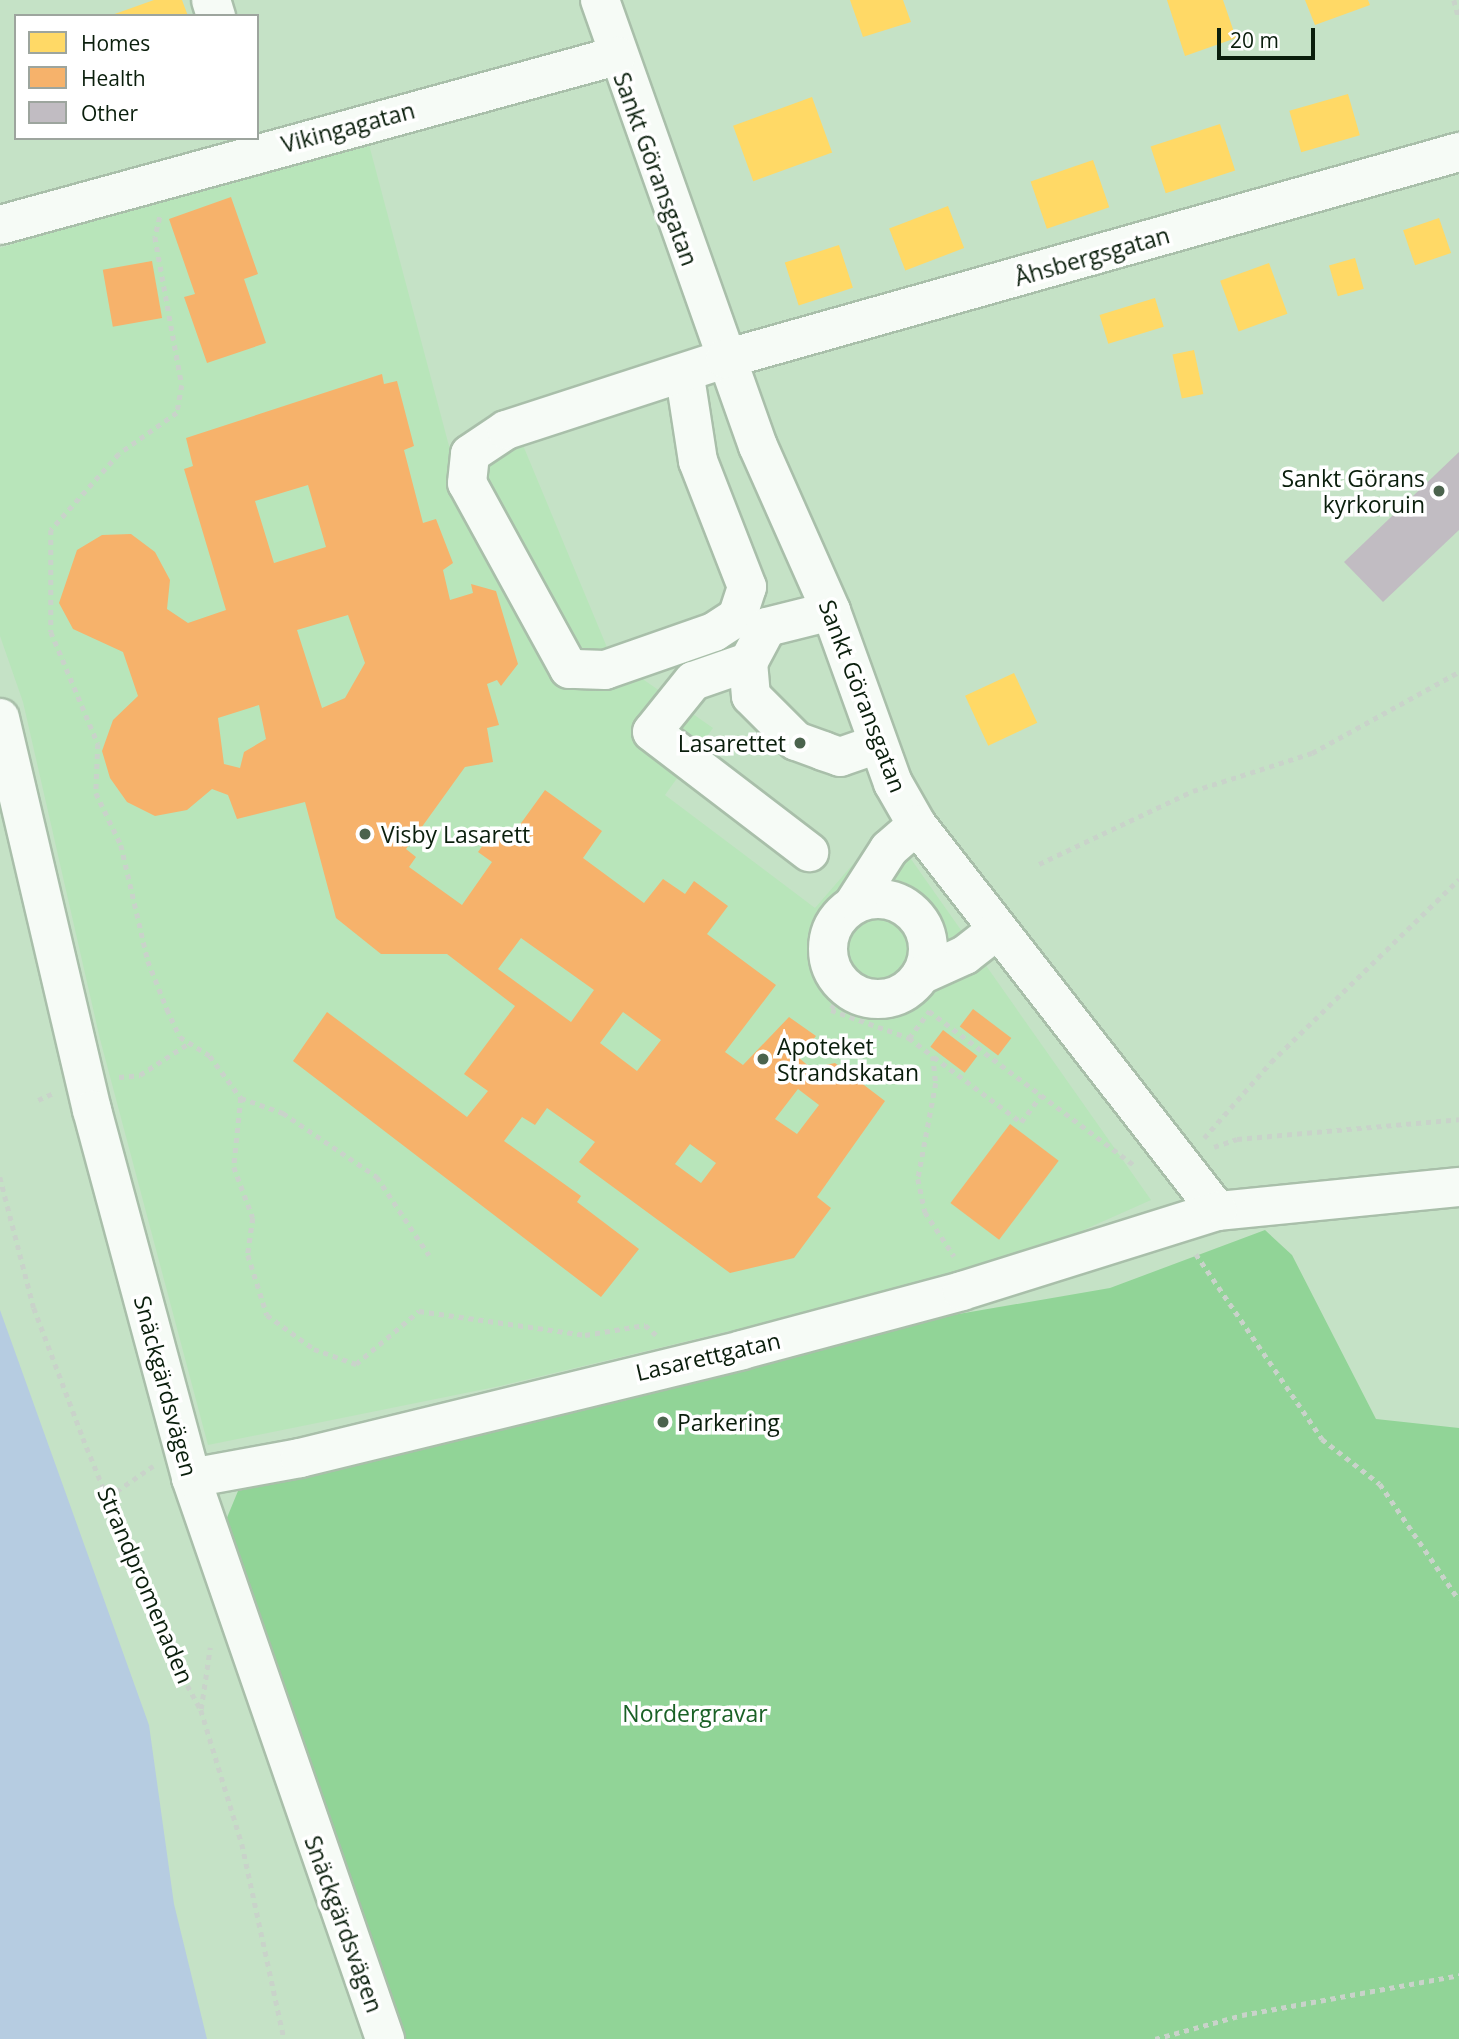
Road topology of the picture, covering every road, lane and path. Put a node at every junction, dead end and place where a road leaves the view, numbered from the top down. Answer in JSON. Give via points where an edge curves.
{"nodes":[{"id":1,"x":600,"y":0,"type":"edge"},
{"id":2,"x":1454,"y":0,"type":"edge"},
{"id":3,"x":1459,"y":19,"type":"edge"},
{"id":4,"x":616,"y":56,"type":"junction"},
{"id":5,"x":253,"y":145,"type":"edge"},
{"id":6,"x":1459,"y":152,"type":"edge"},
{"id":7,"x":179,"y":174,"type":"junction"},
{"id":8,"x":0,"y":225,"type":"edge"},
{"id":9,"x":725,"y":359,"type":"junction"},
{"id":10,"x":685,"y":377,"type":"junction"},
{"id":11,"x":831,"y":611,"type":"junction"},
{"id":12,"x":748,"y":662,"type":"junction"},
{"id":13,"x":1459,"y":672,"type":"edge"},
{"id":14,"x":0,"y":718,"type":"edge"},
{"id":15,"x":877,"y":744,"type":"junction"},
{"id":16,"x":917,"y":825,"type":"junction"},
{"id":17,"x":809,"y":852,"type":"dead end"},
{"id":18,"x":1039,"y":864,"type":"dead end"},
{"id":19,"x":1459,"y":878,"type":"edge"},
{"id":20,"x":855,"y":902,"type":"junction"},
{"id":21,"x":997,"y":930,"type":"junction"},
{"id":22,"x":844,"y":987,"type":"junction"},
{"id":23,"x":925,"y":993,"type":"junction"},
{"id":24,"x":909,"y":1038,"type":"junction"},
{"id":25,"x":933,"y":1056,"type":"junction"},
{"id":26,"x":1041,"y":1095,"type":"junction"},
{"id":27,"x":242,"y":1098,"type":"junction"},
{"id":28,"x":1459,"y":1119,"type":"edge"},
{"id":29,"x":1168,"y":1162,"type":"junction"},
{"id":30,"x":0,"y":1177,"type":"edge"},
{"id":31,"x":1459,"y":1187,"type":"edge"},
{"id":32,"x":1218,"y":1211,"type":"junction"},
{"id":33,"x":1180,"y":1225,"type":"junction"},
{"id":34,"x":429,"y":1255,"type":"dead end"},
{"id":35,"x":962,"y":1291,"type":"junction"},
{"id":36,"x":662,"y":1366,"type":"junction"},
{"id":37,"x":188,"y":1467,"type":"junction"},
{"id":38,"x":108,"y":1497,"type":"junction"},
{"id":39,"x":1459,"y":1600,"type":"edge"},
{"id":40,"x":1459,"y":1975,"type":"edge"},
{"id":41,"x":284,"y":2039,"type":"edge"},
{"id":42,"x":385,"y":2039,"type":"edge"},
{"id":43,"x":1155,"y":2039,"type":"edge"}],
"edges":[{"from":1,"to":4,"type":"street","name":"Sankt Göransgatan"},
{"from":2,"to":3,"type":"path"},
{"from":4,"to":5,"type":"street","name":"Vikingagatan"},
{"from":4,"to":9,"type":"street","name":"Sankt Göransgatan"},
{"from":5,"to":7,"type":"street","name":"Vikingagatan"},
{"from":6,"to":9,"type":"street","name":"Åhsbergsgatan"},
{"from":7,"to":8,"type":"street","name":"Vikingagatan"},
{"from":7,"to":27,"type":"path","via":[[155,237],[182,385],[177,412],[119,454],[51,530],[51,632],[98,744],[96,793],[121,845],[148,961],[180,1037],[210,1056]]},
{"from":9,"to":10,"type":"street","name":"Åhsbergsgatan"},
{"from":9,"to":11,"type":"street","name":"Sankt Göransgatan"},
{"from":10,"to":10,"type":"street","name":"Åhsbergsgatan","via":[[506,430],[470,454],[467,483],[482,519],[569,669],[605,670],[714,632],[737,617],[747,587],[698,461]]},
{"from":11,"to":12,"type":"street","via":[[767,626]]},
{"from":11,"to":15,"type":"street","name":"Sankt Göransgatan"},
{"from":12,"to":15,"type":"street","via":[[751,696],[796,741],[840,757]]},
{"from":12,"to":17,"type":"street","via":[[693,681],[652,732]]},
{"from":13,"to":18,"type":"path","via":[[1312,753],[1193,791]]},
{"from":14,"to":37,"type":"street","name":"Snäckgärdsvägen","via":[[92,1110]]},
{"from":15,"to":16,"type":"street","name":"Sankt Göransgatan"},
{"from":16,"to":20,"type":"street","via":[[889,849]]},
{"from":16,"to":21,"type":"street","name":"Sankt Göransgatan"},
{"from":19,"to":29,"type":"path"},
{"from":20,"to":22,"type":"street","via":[[831,925],[827,958]]},
{"from":20,"to":23,"type":"street","via":[[881,897],[905,905],[923,924],[929,950]]},
{"from":21,"to":23,"type":"street"},
{"from":21,"to":29,"type":"street","name":"Sankt Göransgatan"},
{"from":22,"to":23,"type":"street","via":[[885,999],[906,991]]},
{"from":22,"to":24,"type":"path","via":[[831,1010]]},
{"from":23,"to":24,"type":"path"},
{"from":23,"to":26,"type":"path"},
{"from":24,"to":25,"type":"path"},
{"from":25,"to":26,"type":"path","via":[[1021,1122]]},
{"from":25,"to":35,"type":"path","via":[[936,1083],[918,1179],[925,1212],[953,1251]]},
{"from":26,"to":29,"type":"path"},
{"from":27,"to":34,"type":"path","via":[[284,1113],[377,1177]]},
{"from":27,"to":36,"type":"path","via":[[234,1167],[253,1218],[248,1255],[267,1315],[284,1330],[356,1364],[419,1311],[585,1335],[645,1325],[655,1333]]},
{"from":28,"to":29,"type":"path","via":[[1237,1139]]},
{"from":29,"to":32,"type":"street","name":"Sankt Göransgatan"},
{"from":30,"to":38,"type":"path","name":"Strandpromenaden","via":[[34,1308]]},
{"from":31,"to":32,"type":"street"},
{"from":32,"to":33,"type":"street","name":"Lasarettgatan"},
{"from":33,"to":35,"type":"street","name":"Lasarettgatan"},
{"from":33,"to":39,"type":"path","via":[[1220,1296],[1322,1440],[1380,1484]]},
{"from":35,"to":36,"type":"street","name":"Lasarettgatan"},
{"from":36,"to":37,"type":"street","name":"Lasarettgatan","via":[[300,1458]]},
{"from":37,"to":38,"type":"path","via":[[147,1468]]},
{"from":37,"to":42,"type":"street","name":"Snäckgärdsvägen"},
{"from":38,"to":41,"type":"path","name":"Strandpromenaden","via":[[173,1659],[201,1710],[242,1844]]},
{"from":40,"to":43,"type":"path","via":[[1242,2015]]}]}
